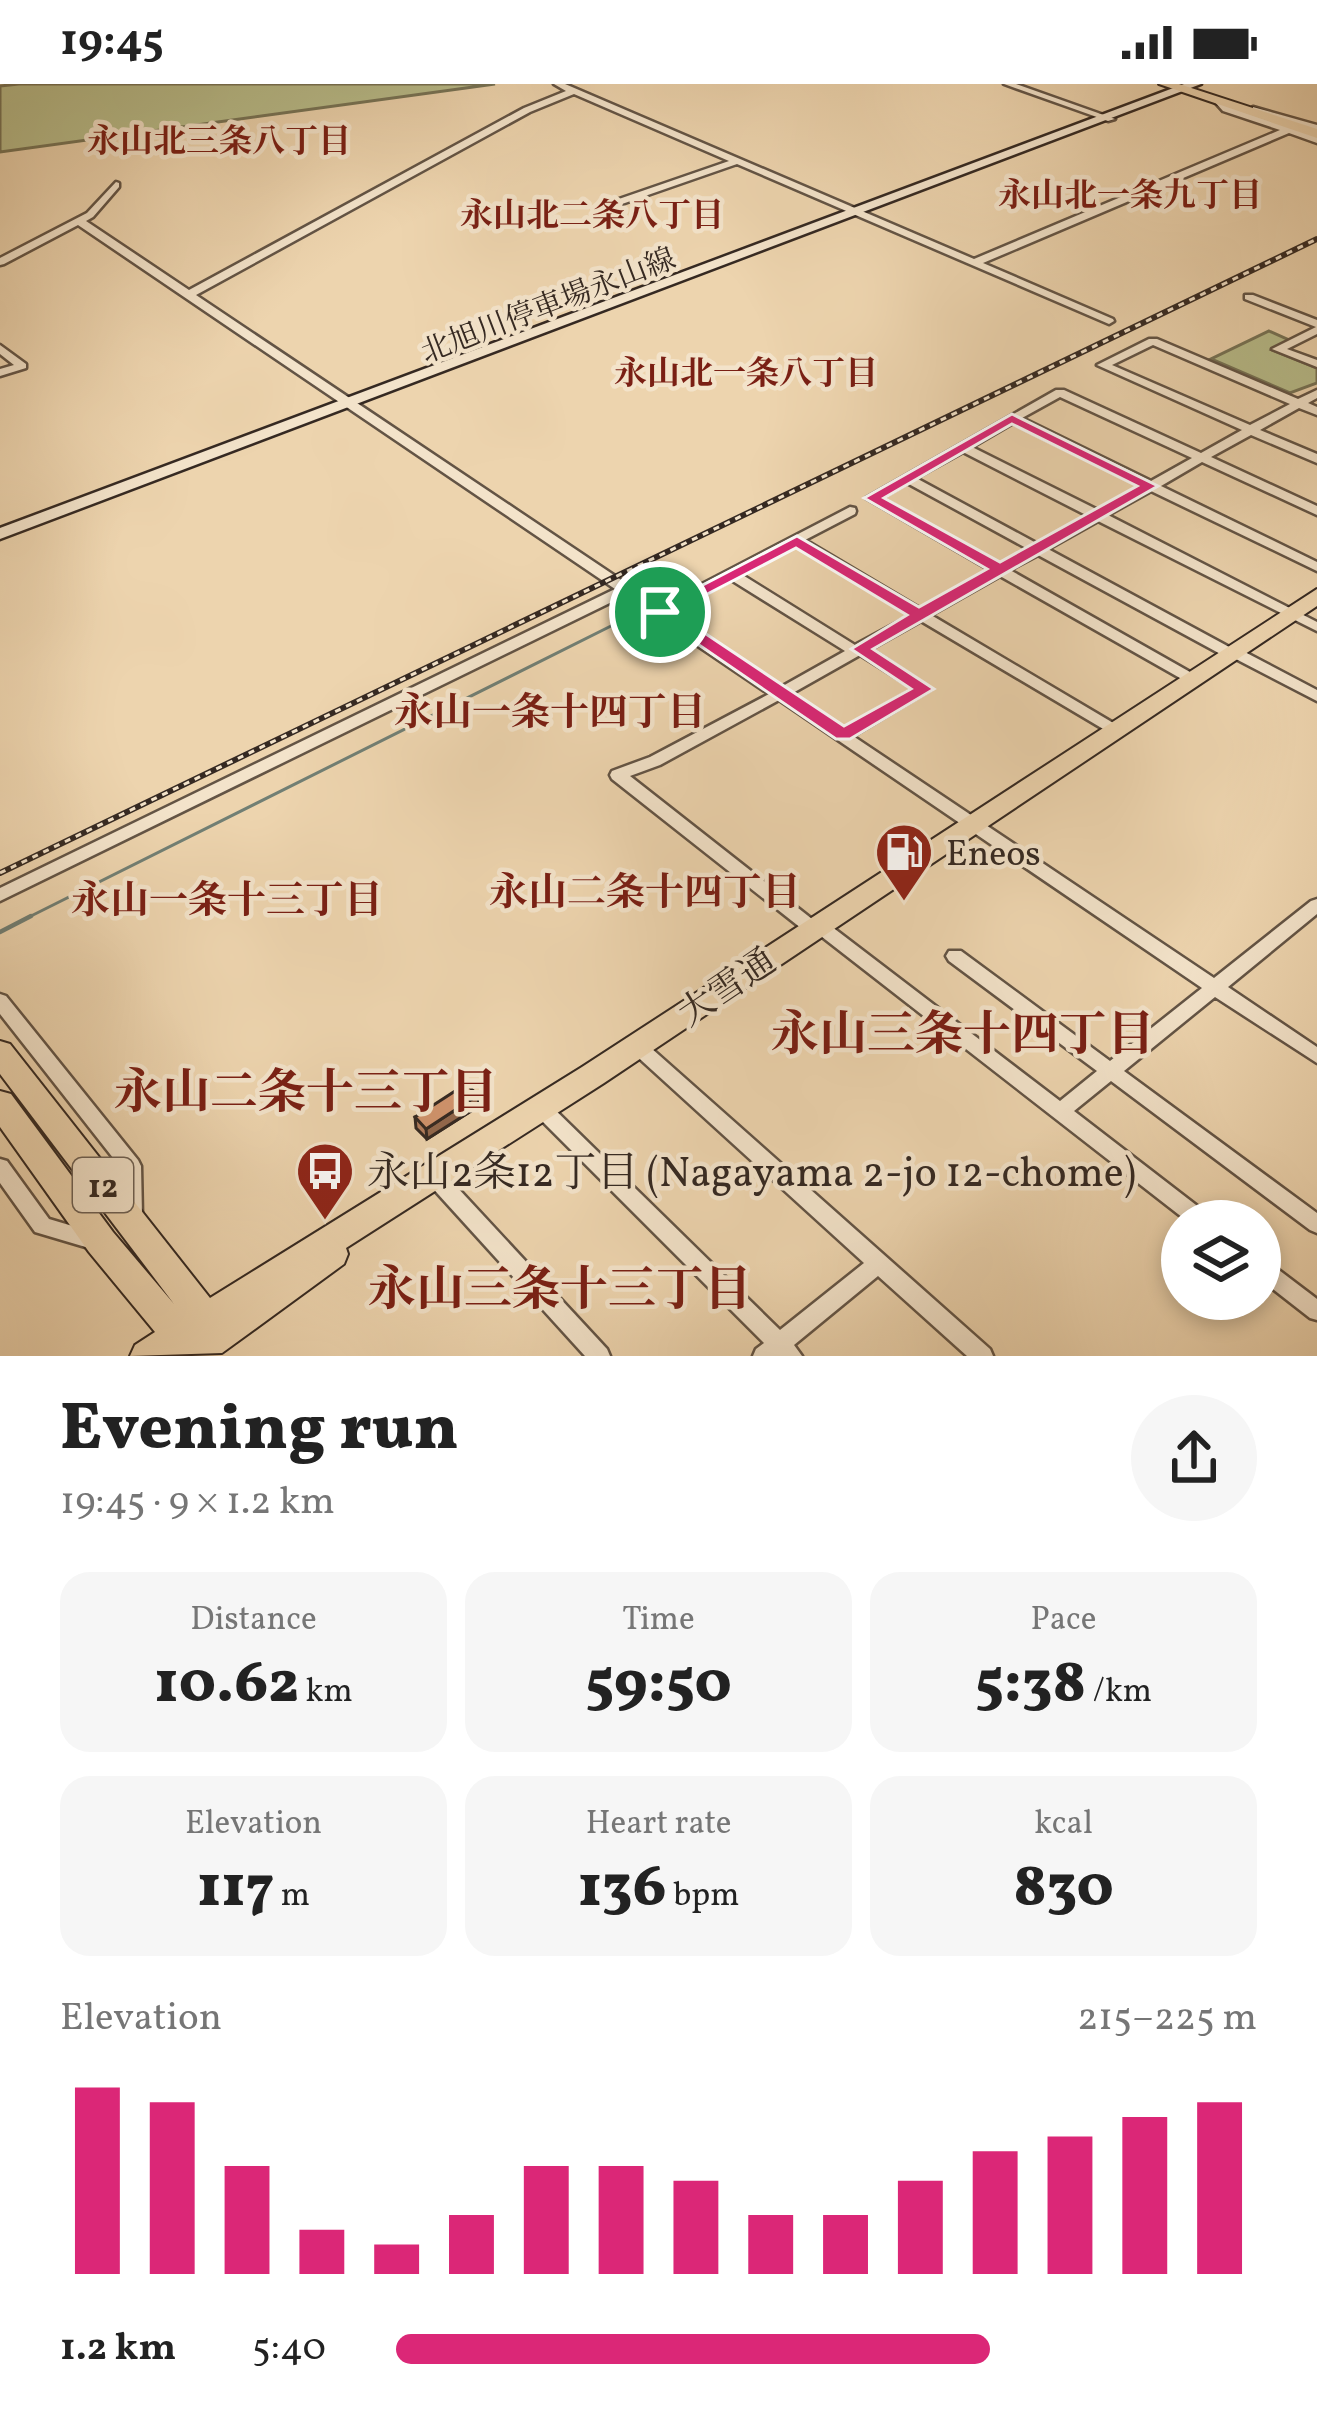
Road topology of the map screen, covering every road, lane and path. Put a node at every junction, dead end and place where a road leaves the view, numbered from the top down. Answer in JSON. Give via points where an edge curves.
{"nodes":[{"id":1,"x":558,"y":84,"type":"edge"},
{"id":2,"x":1009,"y":84,"type":"edge"},
{"id":3,"x":1181,"y":86,"type":"edge"},
{"id":4,"x":573,"y":91,"type":"junction"},
{"id":5,"x":1218,"y":101,"type":"junction"},
{"id":6,"x":1107,"y":118,"type":"junction"},
{"id":7,"x":1289,"y":130,"type":"junction"},
{"id":8,"x":1317,"y":134,"type":"edge"},
{"id":9,"x":736,"y":161,"type":"junction"},
{"id":10,"x":116,"y":185,"type":"dead end"},
{"id":11,"x":619,"y":202,"type":"dead end"},
{"id":12,"x":857,"y":213,"type":"junction"},
{"id":13,"x":79,"y":221,"type":"junction"},
{"id":14,"x":0,"y":262,"type":"edge"},
{"id":15,"x":974,"y":263,"type":"junction"},
{"id":16,"x":188,"y":295,"type":"junction"},
{"id":17,"x":1249,"y":298,"type":"dead end"},
{"id":18,"x":1109,"y":321,"type":"dead end"},
{"id":19,"x":1317,"y":327,"type":"edge"},
{"id":20,"x":0,"y":348,"type":"edge"},
{"id":21,"x":1317,"y":364,"type":"edge"},
{"id":22,"x":0,"y":373,"type":"edge"},
{"id":23,"x":1317,"y":393,"type":"edge"},
{"id":24,"x":1299,"y":403,"type":"junction"},
{"id":25,"x":353,"y":404,"type":"junction"},
{"id":26,"x":1317,"y":411,"type":"edge"},
{"id":27,"x":1012,"y":418,"type":"junction"},
{"id":28,"x":1251,"y":429,"type":"junction"},
{"id":29,"x":963,"y":447,"type":"junction"},
{"id":30,"x":1202,"y":458,"type":"junction"},
{"id":31,"x":1317,"y":460,"type":"edge"},
{"id":32,"x":908,"y":479,"type":"junction"},
{"id":33,"x":1150,"y":486,"type":"junction"},
{"id":34,"x":850,"y":512,"type":"dead end"},
{"id":35,"x":1317,"y":512,"type":"edge"},
{"id":36,"x":1096,"y":515,"type":"junction"},
{"id":37,"x":0,"y":539,"type":"edge"},
{"id":38,"x":797,"y":541,"type":"junction"},
{"id":39,"x":1036,"y":548,"type":"junction"},
{"id":40,"x":1317,"y":567,"type":"edge"},
{"id":41,"x":1000,"y":569,"type":"junction"},
{"id":42,"x":733,"y":575,"type":"junction"},
{"id":43,"x":627,"y":589,"type":"junction"},
{"id":44,"x":1317,"y":596,"type":"edge"},
{"id":45,"x":660,"y":612,"type":"junction"},
{"id":46,"x":1290,"y":614,"type":"junction"},
{"id":47,"x":919,"y":615,"type":"junction"},
{"id":48,"x":1317,"y":627,"type":"edge"},
{"id":49,"x":857,"y":650,"type":"junction"},
{"id":50,"x":1233,"y":652,"type":"junction"},
{"id":51,"x":1192,"y":679,"type":"junction"},
{"id":52,"x":781,"y":693,"type":"junction"},
{"id":53,"x":1317,"y":696,"type":"edge"},
{"id":54,"x":1114,"y":730,"type":"junction"},
{"id":55,"x":843,"y":735,"type":"junction"},
{"id":56,"x":971,"y":822,"type":"junction"},
{"id":57,"x":0,"y":895,"type":"edge"},
{"id":58,"x":1315,"y":909,"type":"edge"},
{"id":59,"x":814,"y":926,"type":"junction"},
{"id":60,"x":955,"y":956,"type":"dead end"},
{"id":61,"x":1214,"y":987,"type":"junction"},
{"id":62,"x":0,"y":1001,"type":"edge"},
{"id":63,"x":636,"y":1045,"type":"junction"},
{"id":64,"x":0,"y":1052,"type":"edge"},
{"id":65,"x":1317,"y":1056,"type":"edge"},
{"id":66,"x":1111,"y":1072,"type":"junction"},
{"id":67,"x":0,"y":1103,"type":"edge"},
{"id":68,"x":540,"y":1107,"type":"junction"},
{"id":69,"x":1061,"y":1111,"type":"junction"},
{"id":70,"x":0,"y":1167,"type":"edge"},
{"id":71,"x":435,"y":1177,"type":"junction"},
{"id":72,"x":1175,"y":1200,"type":"edge"},
{"id":73,"x":133,"y":1223,"type":"junction"},
{"id":74,"x":1317,"y":1224,"type":"edge"},
{"id":75,"x":101,"y":1243,"type":"junction"},
{"id":76,"x":879,"y":1263,"type":"junction"},
{"id":77,"x":1281,"y":1283,"type":"edge"},
{"id":78,"x":1317,"y":1311,"type":"edge"},
{"id":79,"x":197,"y":1339,"type":"edge"},
{"id":80,"x":588,"y":1352,"type":"edge"},
{"id":81,"x":778,"y":1352,"type":"edge"},
{"id":82,"x":147,"y":1356,"type":"edge"},
{"id":83,"x":982,"y":1356,"type":"edge"}],
"edges":[{"from":1,"to":4,"type":"street"},
{"from":2,"to":6,"type":"street"},
{"from":3,"to":5,"type":"main road"},
{"from":3,"to":6,"type":"main road","name":"北旭川停車場永山線"},
{"from":4,"to":9,"type":"street"},
{"from":4,"to":16,"type":"street"},
{"from":5,"to":7,"type":"street"},
{"from":5,"to":8,"type":"main road"},
{"from":6,"to":12,"type":"main road","name":"北旭川停車場永山線"},
{"from":7,"to":8,"type":"street"},
{"from":7,"to":15,"type":"street"},
{"from":9,"to":11,"type":"street"},
{"from":9,"to":12,"type":"street"},
{"from":10,"to":13,"type":"street"},
{"from":12,"to":15,"type":"street"},
{"from":12,"to":25,"type":"main road","name":"北旭川停車場永山線"},
{"from":13,"to":14,"type":"street"},
{"from":13,"to":16,"type":"street"},
{"from":15,"to":18,"type":"street"},
{"from":16,"to":25,"type":"street"},
{"from":17,"to":19,"type":"street"},
{"from":19,"to":21,"type":"street","via":[[1278,349]]},
{"from":20,"to":22,"type":"street","via":[[22,366]]},
{"from":23,"to":24,"type":"street"},
{"from":24,"to":26,"type":"street"},
{"from":24,"to":28,"type":"street"},
{"from":24,"to":28,"type":"street","via":[[1154,340],[1103,365]]},
{"from":25,"to":37,"type":"main road","name":"北旭川停車場永山線"},
{"from":25,"to":43,"type":"street"},
{"from":27,"to":29,"type":"street"},
{"from":27,"to":30,"type":"street","via":[[1060,392]]},
{"from":27,"to":33,"type":"street"},
{"from":28,"to":30,"type":"street"},
{"from":28,"to":31,"type":"street"},
{"from":29,"to":32,"type":"street"},
{"from":29,"to":36,"type":"street"},
{"from":30,"to":33,"type":"street"},
{"from":30,"to":35,"type":"street"},
{"from":32,"to":39,"type":"street"},
{"from":32,"to":41,"type":"street","via":[[872,498]]},
{"from":33,"to":36,"type":"street"},
{"from":33,"to":40,"type":"street"},
{"from":34,"to":38,"type":"street"},
{"from":36,"to":39,"type":"street"},
{"from":36,"to":46,"type":"street"},
{"from":38,"to":42,"type":"street"},
{"from":38,"to":47,"type":"street"},
{"from":39,"to":41,"type":"street"},
{"from":39,"to":50,"type":"street"},
{"from":41,"to":47,"type":"street"},
{"from":41,"to":51,"type":"street"},
{"from":42,"to":45,"type":"street"},
{"from":42,"to":49,"type":"street"},
{"from":43,"to":45,"type":"street"},
{"from":43,"to":57,"type":"street"},
{"from":44,"to":46,"type":"main road","name":"大雪通"},
{"from":45,"to":52,"type":"street"},
{"from":46,"to":48,"type":"street"},
{"from":46,"to":50,"type":"main road","name":"大雪通"},
{"from":47,"to":49,"type":"street"},
{"from":47,"to":54,"type":"street"},
{"from":49,"to":52,"type":"street"},
{"from":49,"to":55,"type":"street","via":[[924,689]]},
{"from":50,"to":51,"type":"main road","name":"大雪通"},
{"from":50,"to":53,"type":"street"},
{"from":51,"to":54,"type":"main road","name":"大雪通"},
{"from":52,"to":55,"type":"street"},
{"from":52,"to":59,"type":"street","via":[[618,775]]},
{"from":54,"to":56,"type":"main road","name":"大雪通"},
{"from":55,"to":56,"type":"street"},
{"from":56,"to":59,"type":"main road","name":"大雪通"},
{"from":56,"to":61,"type":"street"},
{"from":58,"to":61,"type":"street"},
{"from":59,"to":63,"type":"main road","name":"大雪通"},
{"from":59,"to":69,"type":"street"},
{"from":60,"to":66,"type":"street"},
{"from":61,"to":65,"type":"street"},
{"from":61,"to":66,"type":"street"},
{"from":62,"to":73,"type":"street","via":[[130,1166]]},
{"from":63,"to":68,"type":"main road","name":"大雪通"},
{"from":63,"to":76,"type":"street"},
{"from":64,"to":73,"type":"main road","number":"12"},
{"from":66,"to":69,"type":"street"},
{"from":66,"to":74,"type":"street"},
{"from":67,"to":75,"type":"main road","number":"12"},
{"from":68,"to":71,"type":"main road","name":"大雪通"},
{"from":68,"to":81,"type":"street"},
{"from":69,"to":72,"type":"street"},
{"from":70,"to":75,"type":"street","via":[[42,1226]]},
{"from":71,"to":79,"type":"main road","name":"大雪通"},
{"from":71,"to":80,"type":"street"},
{"from":73,"to":79,"type":"main road","number":"12"},
{"from":75,"to":79,"type":"main road","number":"12"},
{"from":76,"to":81,"type":"street"},
{"from":76,"to":83,"type":"street"},
{"from":77,"to":78,"type":"street"},
{"from":79,"to":82,"type":"main road","name":"大雪通"}]}
